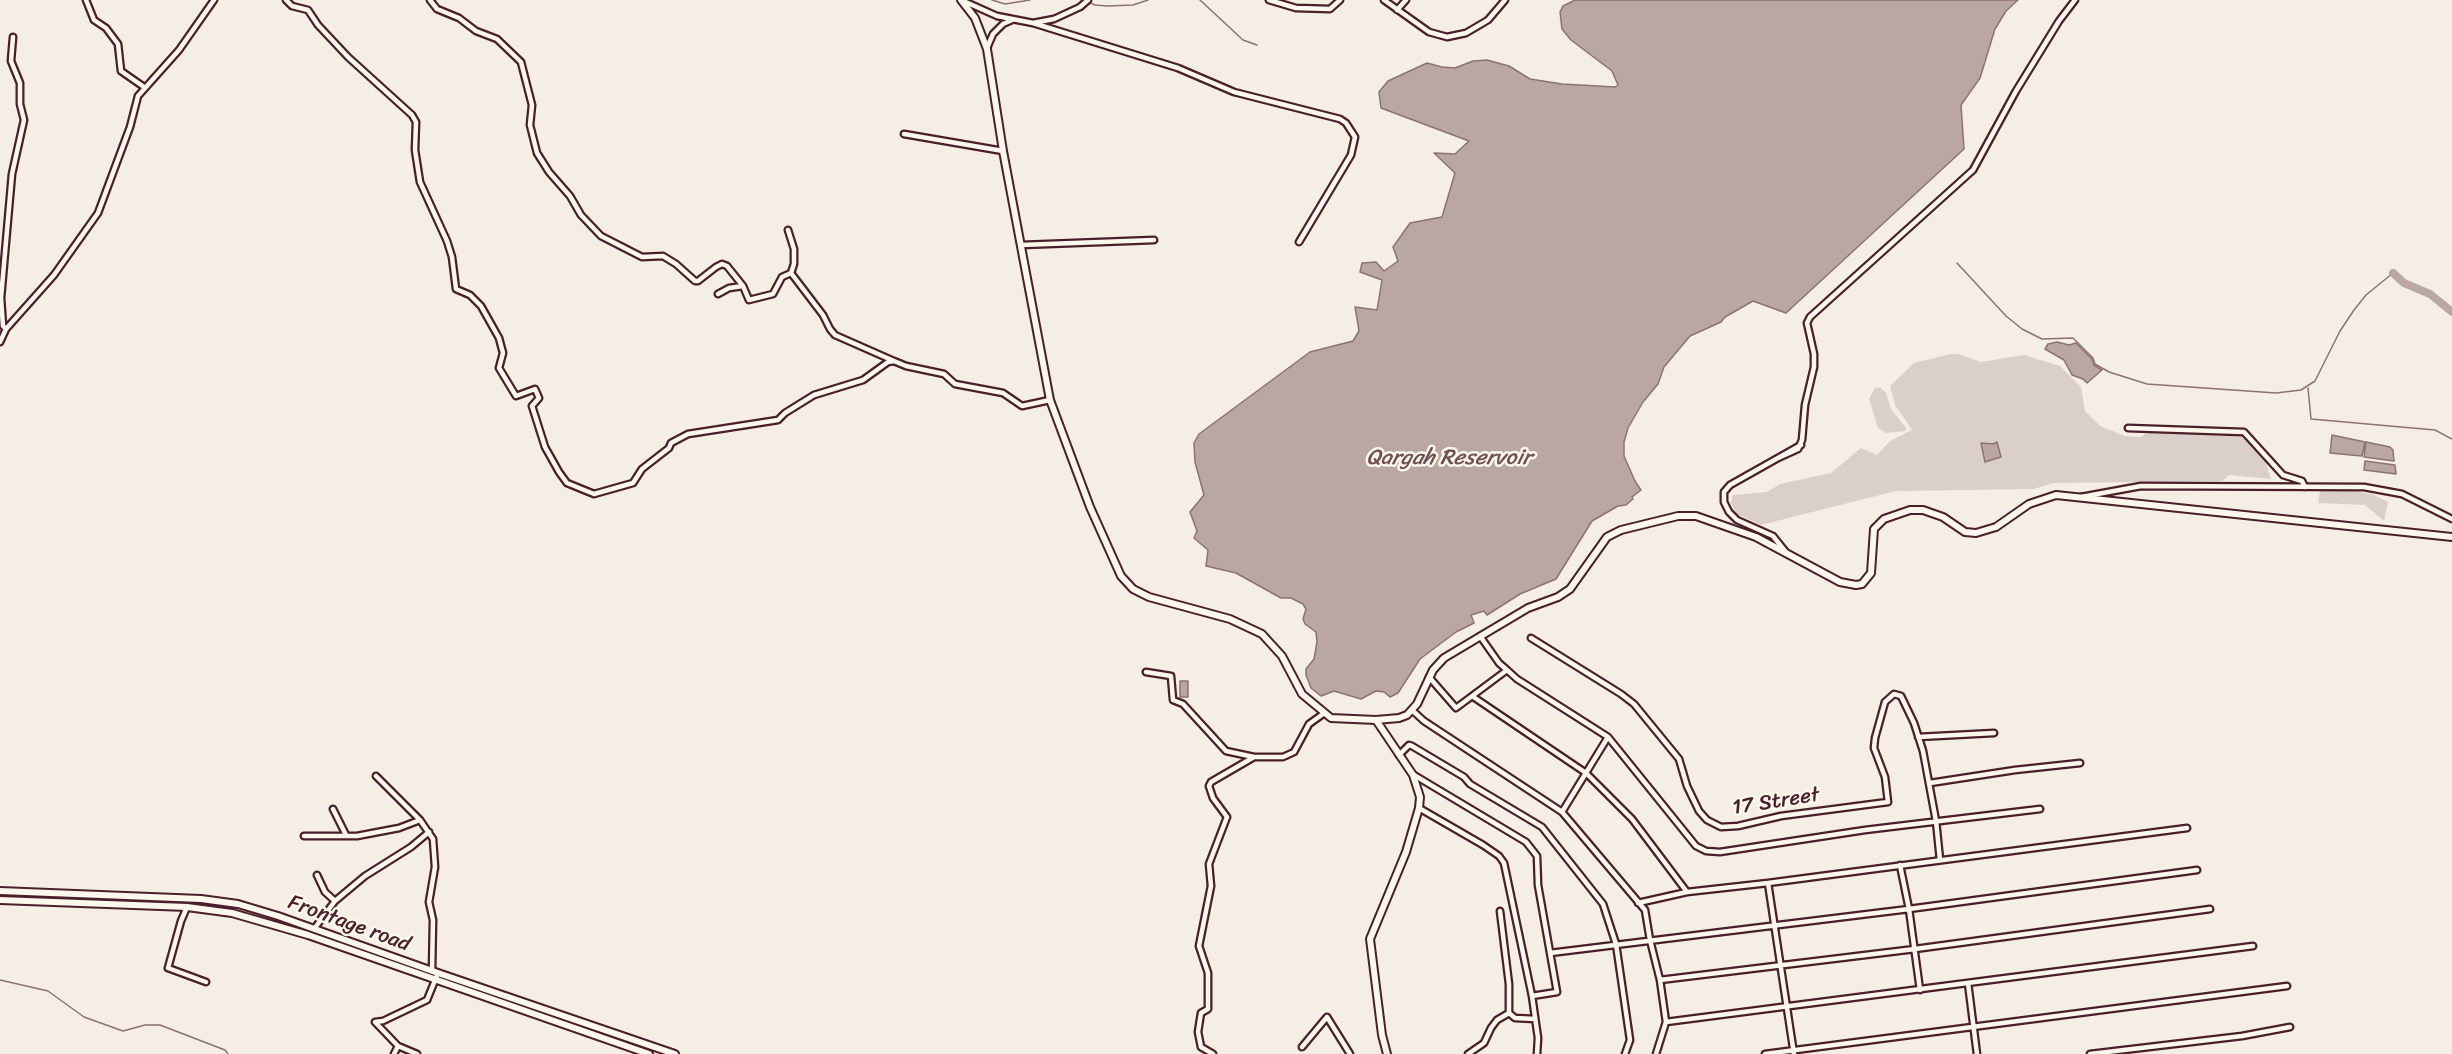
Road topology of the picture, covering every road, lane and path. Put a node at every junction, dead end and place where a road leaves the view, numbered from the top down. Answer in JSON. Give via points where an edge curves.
{"nodes":[{"id":1,"x":86,"y":0,"type":"edge"},
{"id":2,"x":214,"y":0,"type":"edge"},
{"id":3,"x":286,"y":0,"type":"edge"},
{"id":4,"x":430,"y":0,"type":"edge"},
{"id":5,"x":961,"y":0,"type":"edge"},
{"id":6,"x":1088,"y":0,"type":"edge"},
{"id":7,"x":1269,"y":0,"type":"edge"},
{"id":8,"x":1340,"y":0,"type":"edge"},
{"id":9,"x":1384,"y":0,"type":"edge"},
{"id":10,"x":1406,"y":0,"type":"edge"},
{"id":11,"x":1505,"y":0,"type":"edge"},
{"id":12,"x":2075,"y":0,"type":"edge"},
{"id":13,"x":1397,"y":10,"type":"junction"},
{"id":14,"x":1021,"y":19,"type":"junction"},
{"id":15,"x":1033,"y":23,"type":"junction"},
{"id":16,"x":13,"y":37,"type":"dead end"},
{"id":17,"x":987,"y":49,"type":"junction"},
{"id":18,"x":144,"y":87,"type":"junction"},
{"id":19,"x":904,"y":134,"type":"dead end"},
{"id":20,"x":1003,"y":151,"type":"junction"},
{"id":21,"x":788,"y":230,"type":"dead end"},
{"id":22,"x":1155,"y":240,"type":"dead end"},
{"id":23,"x":1299,"y":242,"type":"dead end"},
{"id":24,"x":1021,"y":245,"type":"junction"},
{"id":25,"x":791,"y":273,"type":"junction"},
{"id":26,"x":743,"y":286,"type":"junction"},
{"id":27,"x":718,"y":294,"type":"dead end"},
{"id":28,"x":1,"y":314,"type":"edge"},
{"id":29,"x":6,"y":330,"type":"junction"},
{"id":30,"x":0,"y":342,"type":"edge"},
{"id":31,"x":894,"y":361,"type":"junction"},
{"id":32,"x":1050,"y":400,"type":"junction"},
{"id":33,"x":2128,"y":428,"type":"dead end"},
{"id":34,"x":2305,"y":487,"type":"junction"},
{"id":35,"x":2081,"y":497,"type":"junction"},
{"id":36,"x":2452,"y":519,"type":"edge"},
{"id":37,"x":2452,"y":537,"type":"edge"},
{"id":38,"x":1786,"y":553,"type":"junction"},
{"id":39,"x":1480,"y":636,"type":"junction"},
{"id":40,"x":1531,"y":638,"type":"dead end"},
{"id":41,"x":1507,"y":670,"type":"junction"},
{"id":42,"x":1146,"y":672,"type":"dead end"},
{"id":43,"x":1429,"y":677,"type":"junction"},
{"id":44,"x":1472,"y":696,"type":"junction"},
{"id":45,"x":1413,"y":711,"type":"junction"},
{"id":46,"x":1323,"y":714,"type":"junction"},
{"id":47,"x":1376,"y":720,"type":"junction"},
{"id":48,"x":1994,"y":733,"type":"dead end"},
{"id":49,"x":1608,"y":737,"type":"junction"},
{"id":50,"x":1918,"y":737,"type":"junction"},
{"id":51,"x":1399,"y":755,"type":"junction"},
{"id":52,"x":1254,"y":757,"type":"junction"},
{"id":53,"x":2080,"y":763,"type":"dead end"},
{"id":54,"x":1586,"y":773,"type":"junction"},
{"id":55,"x":1413,"y":775,"type":"junction"},
{"id":56,"x":376,"y":776,"type":"dead end"},
{"id":57,"x":1929,"y":783,"type":"junction"},
{"id":58,"x":1419,"y":808,"type":"junction"},
{"id":59,"x":333,"y":809,"type":"dead end"},
{"id":60,"x":2040,"y":809,"type":"dead end"},
{"id":61,"x":1562,"y":812,"type":"junction"},
{"id":62,"x":420,"y":820,"type":"junction"},
{"id":63,"x":1936,"y":821,"type":"junction"},
{"id":64,"x":2187,"y":828,"type":"dead end"},
{"id":65,"x":429,"y":832,"type":"junction"},
{"id":66,"x":346,"y":835,"type":"junction"},
{"id":67,"x":304,"y":836,"type":"dead end"},
{"id":68,"x":1940,"y":860,"type":"junction"},
{"id":69,"x":1900,"y":866,"type":"junction"},
{"id":70,"x":2197,"y":870,"type":"dead end"},
{"id":71,"x":317,"y":875,"type":"dead end"},
{"id":72,"x":1768,"y":884,"type":"junction"},
{"id":73,"x":0,"y":891,"type":"edge"},
{"id":74,"x":1687,"y":892,"type":"junction"},
{"id":75,"x":201,"y":899,"type":"junction"},
{"id":76,"x":0,"y":900,"type":"edge"},
{"id":77,"x":335,"y":901,"type":"junction"},
{"id":78,"x":1638,"y":903,"type":"junction"},
{"id":79,"x":187,"y":907,"type":"junction"},
{"id":80,"x":201,"y":908,"type":"junction"},
{"id":81,"x":1909,"y":909,"type":"junction"},
{"id":82,"x":2210,"y":909,"type":"dead end"},
{"id":83,"x":1500,"y":911,"type":"dead end"},
{"id":84,"x":1774,"y":925,"type":"junction"},
{"id":85,"x":314,"y":929,"type":"junction"},
{"id":86,"x":1650,"y":940,"type":"junction"},
{"id":87,"x":1616,"y":944,"type":"junction"},
{"id":88,"x":2253,"y":946,"type":"dead end"},
{"id":89,"x":1915,"y":949,"type":"junction"},
{"id":90,"x":1550,"y":953,"type":"junction"},
{"id":91,"x":1781,"y":965,"type":"junction"},
{"id":92,"x":435,"y":975,"type":"junction"},
{"id":93,"x":1660,"y":980,"type":"junction"},
{"id":94,"x":206,"y":982,"type":"dead end"},
{"id":95,"x":1968,"y":984,"type":"junction"},
{"id":96,"x":2287,"y":986,"type":"dead end"},
{"id":97,"x":1920,"y":990,"type":"junction"},
{"id":98,"x":1532,"y":996,"type":"junction"},
{"id":99,"x":1788,"y":1008,"type":"junction"},
{"id":100,"x":1509,"y":1012,"type":"junction"},
{"id":101,"x":1535,"y":1019,"type":"junction"},
{"id":102,"x":1666,"y":1022,"type":"junction"},
{"id":103,"x":1973,"y":1026,"type":"junction"},
{"id":104,"x":2290,"y":1028,"type":"dead end"},
{"id":105,"x":398,"y":1046,"type":"junction"},
{"id":106,"x":1302,"y":1047,"type":"dead end"},
{"id":107,"x":1793,"y":1052,"type":"edge"},
{"id":108,"x":394,"y":1054,"type":"edge"},
{"id":109,"x":417,"y":1054,"type":"edge"},
{"id":110,"x":650,"y":1054,"type":"edge"},
{"id":111,"x":675,"y":1054,"type":"edge"},
{"id":112,"x":1213,"y":1054,"type":"edge"},
{"id":113,"x":1350,"y":1054,"type":"edge"},
{"id":114,"x":1387,"y":1054,"type":"edge"},
{"id":115,"x":1468,"y":1054,"type":"edge"},
{"id":116,"x":1537,"y":1054,"type":"edge"},
{"id":117,"x":1625,"y":1054,"type":"edge"},
{"id":118,"x":1656,"y":1054,"type":"edge"},
{"id":119,"x":1765,"y":1054,"type":"edge"},
{"id":120,"x":1977,"y":1054,"type":"edge"},
{"id":121,"x":2090,"y":1054,"type":"edge"}],
"edges":[{"from":1,"to":18,"type":"street","via":[[94,20],[106,27],[118,44],[121,71]]},
{"from":2,"to":18,"type":"street","via":[[179,50]]},
{"from":3,"to":31,"type":"street","via":[[308,10],[348,57],[412,114],[416,122],[420,182],[447,241],[456,290],[470,295],[481,306],[499,338],[503,354],[500,368],[516,396],[535,389],[539,398],[532,406],[545,447],[567,483],[594,494],[633,483],[642,469],[671,443],[688,434],[778,420],[814,394],[863,380]]},
{"from":4,"to":26,"type":"street","via":[[437,9],[497,39],[521,62],[532,105],[530,125],[537,153],[581,215],[601,236],[642,257],[663,256],[695,281],[722,264]]},
{"from":5,"to":14,"type":"street","via":[[996,16]]},
{"from":5,"to":17,"type":"main road","via":[[975,18]]},
{"from":6,"to":15,"type":"street","via":[[1054,19]]},
{"from":7,"to":8,"type":"street","via":[[1296,8],[1330,9]]},
{"from":9,"to":13,"type":"street"},
{"from":10,"to":13,"type":"street"},
{"from":11,"to":13,"type":"street","via":[[1488,20],[1466,33],[1447,37],[1429,32]]},
{"from":12,"to":38,"type":"street","via":[[2016,92],[1973,171],[1810,317],[1807,323],[1814,367],[1801,445],[1724,492],[1724,502],[1737,520],[1773,536]]},
{"from":14,"to":15,"type":"street"},
{"from":14,"to":17,"type":"street","via":[[1003,24],[993,34]]},
{"from":15,"to":23,"type":"street","via":[[1179,68],[1234,92],[1346,123],[1355,137],[1351,155]]},
{"from":16,"to":28,"type":"street","via":[[11,62],[20,83],[24,120],[12,174]]},
{"from":17,"to":20,"type":"main road"},
{"from":18,"to":29,"type":"street","via":[[98,213],[54,275]]},
{"from":19,"to":20,"type":"street"},
{"from":20,"to":24,"type":"main road"},
{"from":21,"to":25,"type":"street","via":[[794,249]]},
{"from":22,"to":24,"type":"street"},
{"from":24,"to":32,"type":"main road"},
{"from":25,"to":26,"type":"street","via":[[782,277],[773,294],[749,300]]},
{"from":25,"to":31,"type":"street","via":[[835,335]]},
{"from":26,"to":27,"type":"street"},
{"from":28,"to":29,"type":"street"},
{"from":29,"to":30,"type":"street"},
{"from":31,"to":32,"type":"street","via":[[944,375],[955,384],[1003,393],[1022,406]]},
{"from":32,"to":46,"type":"main road","via":[[1090,507],[1126,583],[1149,597],[1230,619],[1262,634],[1282,656],[1302,694]]},
{"from":33,"to":34,"type":"street","via":[[2244,432],[2283,475],[2302,481]]},
{"from":34,"to":35,"type":"street","via":[[2141,486]]},
{"from":34,"to":36,"type":"street","via":[[2364,487],[2402,494]]},
{"from":35,"to":37,"type":"main road"},
{"from":35,"to":38,"type":"main road","via":[[2056,495],[2042,499],[1996,527],[1976,533],[1965,532],[1933,512],[1910,510],[1890,516],[1874,529],[1871,573],[1862,584],[1840,582]]},
{"from":38,"to":39,"type":"main road","via":[[1756,537],[1696,516],[1678,516],[1614,532],[1601,543],[1570,589]]},
{"from":39,"to":41,"type":"street"},
{"from":39,"to":43,"type":"main road","via":[[1444,658]]},
{"from":40,"to":50,"type":"street","name":"17 Street","via":[[1634,704],[1679,759],[1699,811],[1721,827],[1887,802],[1886,777],[1874,748],[1885,702],[1894,694],[1901,696]]},
{"from":41,"to":44,"type":"street"},
{"from":41,"to":49,"type":"street"},
{"from":42,"to":52,"type":"street","via":[[1171,676],[1173,700],[1183,704],[1226,751]]},
{"from":43,"to":44,"type":"street","via":[[1456,708]]},
{"from":43,"to":45,"type":"main road"},
{"from":44,"to":54,"type":"street"},
{"from":45,"to":47,"type":"main road","via":[[1399,718]]},
{"from":45,"to":61,"type":"street"},
{"from":46,"to":47,"type":"main road","via":[[1339,720]]},
{"from":46,"to":52,"type":"street","via":[[1309,724],[1294,752],[1283,758]]},
{"from":47,"to":51,"type":"main road"},
{"from":48,"to":50,"type":"street"},
{"from":49,"to":54,"type":"street"},
{"from":49,"to":63,"type":"street","via":[[1696,846],[1706,851]]},
{"from":50,"to":57,"type":"street"},
{"from":51,"to":55,"type":"main road"},
{"from":51,"to":87,"type":"street","via":[[1412,746],[1542,827],[1604,904]]},
{"from":52,"to":112,"type":"street","via":[[1209,786],[1227,818],[1209,864],[1210,886],[1199,946],[1208,973],[1208,1009],[1201,1013],[1198,1032],[1201,1047]]},
{"from":53,"to":57,"type":"street"},
{"from":54,"to":61,"type":"street"},
{"from":54,"to":74,"type":"street","via":[[1632,819]]},
{"from":55,"to":58,"type":"main road"},
{"from":55,"to":90,"type":"street","via":[[1526,842],[1537,856]]},
{"from":56,"to":62,"type":"street"},
{"from":57,"to":63,"type":"street"},
{"from":58,"to":98,"type":"street","via":[[1499,856],[1504,863]]},
{"from":58,"to":114,"type":"main road","via":[[1406,852],[1370,939]]},
{"from":59,"to":66,"type":"street"},
{"from":60,"to":63,"type":"street"},
{"from":61,"to":78,"type":"street"},
{"from":62,"to":65,"type":"street"},
{"from":62,"to":66,"type":"street","via":[[366,835]]},
{"from":63,"to":68,"type":"street"},
{"from":64,"to":68,"type":"street"},
{"from":65,"to":77,"type":"street"},
{"from":65,"to":92,"type":"street","via":[[435,851],[429,902]]},
{"from":66,"to":67,"type":"street"},
{"from":68,"to":69,"type":"street"},
{"from":69,"to":72,"type":"street"},
{"from":69,"to":81,"type":"street"},
{"from":70,"to":81,"type":"street"},
{"from":71,"to":77,"type":"street","via":[[325,892]]},
{"from":72,"to":74,"type":"street"},
{"from":72,"to":84,"type":"street"},
{"from":73,"to":75,"type":"main road","name":"Frontage road"},
{"from":74,"to":78,"type":"street"},
{"from":75,"to":80,"type":"main road"},
{"from":75,"to":85,"type":"main road","name":"Frontage road","via":[[238,904]]},
{"from":76,"to":79,"type":"main road"},
{"from":77,"to":85,"type":"street"},
{"from":78,"to":86,"type":"street","via":[[1646,910]]},
{"from":79,"to":80,"type":"main road"},
{"from":79,"to":94,"type":"street","via":[[168,968]]},
{"from":80,"to":92,"type":"main road","via":[[267,921]]},
{"from":81,"to":84,"type":"street"},
{"from":81,"to":89,"type":"street"},
{"from":82,"to":89,"type":"street"},
{"from":83,"to":100,"type":"street"},
{"from":84,"to":86,"type":"street"},
{"from":84,"to":91,"type":"street"},
{"from":85,"to":92,"type":"main road","name":"Frontage road"},
{"from":86,"to":87,"type":"street"},
{"from":86,"to":93,"type":"street"},
{"from":87,"to":90,"type":"street"},
{"from":87,"to":117,"type":"street","via":[[1630,1040]]},
{"from":88,"to":95,"type":"street"},
{"from":89,"to":91,"type":"street"},
{"from":89,"to":97,"type":"street"},
{"from":90,"to":98,"type":"street","via":[[1557,992]]},
{"from":91,"to":93,"type":"street"},
{"from":91,"to":99,"type":"street"},
{"from":92,"to":105,"type":"street","via":[[427,1000],[375,1022]]},
{"from":92,"to":110,"type":"main road"},
{"from":92,"to":111,"type":"main road","name":"Frontage road"},
{"from":93,"to":102,"type":"street"},
{"from":95,"to":97,"type":"street"},
{"from":95,"to":103,"type":"street"},
{"from":96,"to":103,"type":"street"},
{"from":97,"to":99,"type":"street"},
{"from":98,"to":101,"type":"street"},
{"from":99,"to":102,"type":"street"},
{"from":99,"to":107,"type":"street"},
{"from":100,"to":101,"type":"street","via":[[1515,1018]]},
{"from":100,"to":115,"type":"street","via":[[1497,1020],[1484,1043]]},
{"from":101,"to":116,"type":"street"},
{"from":102,"to":118,"type":"street"},
{"from":103,"to":107,"type":"street"},
{"from":103,"to":120,"type":"street"},
{"from":104,"to":121,"type":"street"},
{"from":105,"to":108,"type":"street"},
{"from":105,"to":109,"type":"street"},
{"from":106,"to":113,"type":"street","via":[[1327,1017]]},
{"from":107,"to":119,"type":"street"}]}
